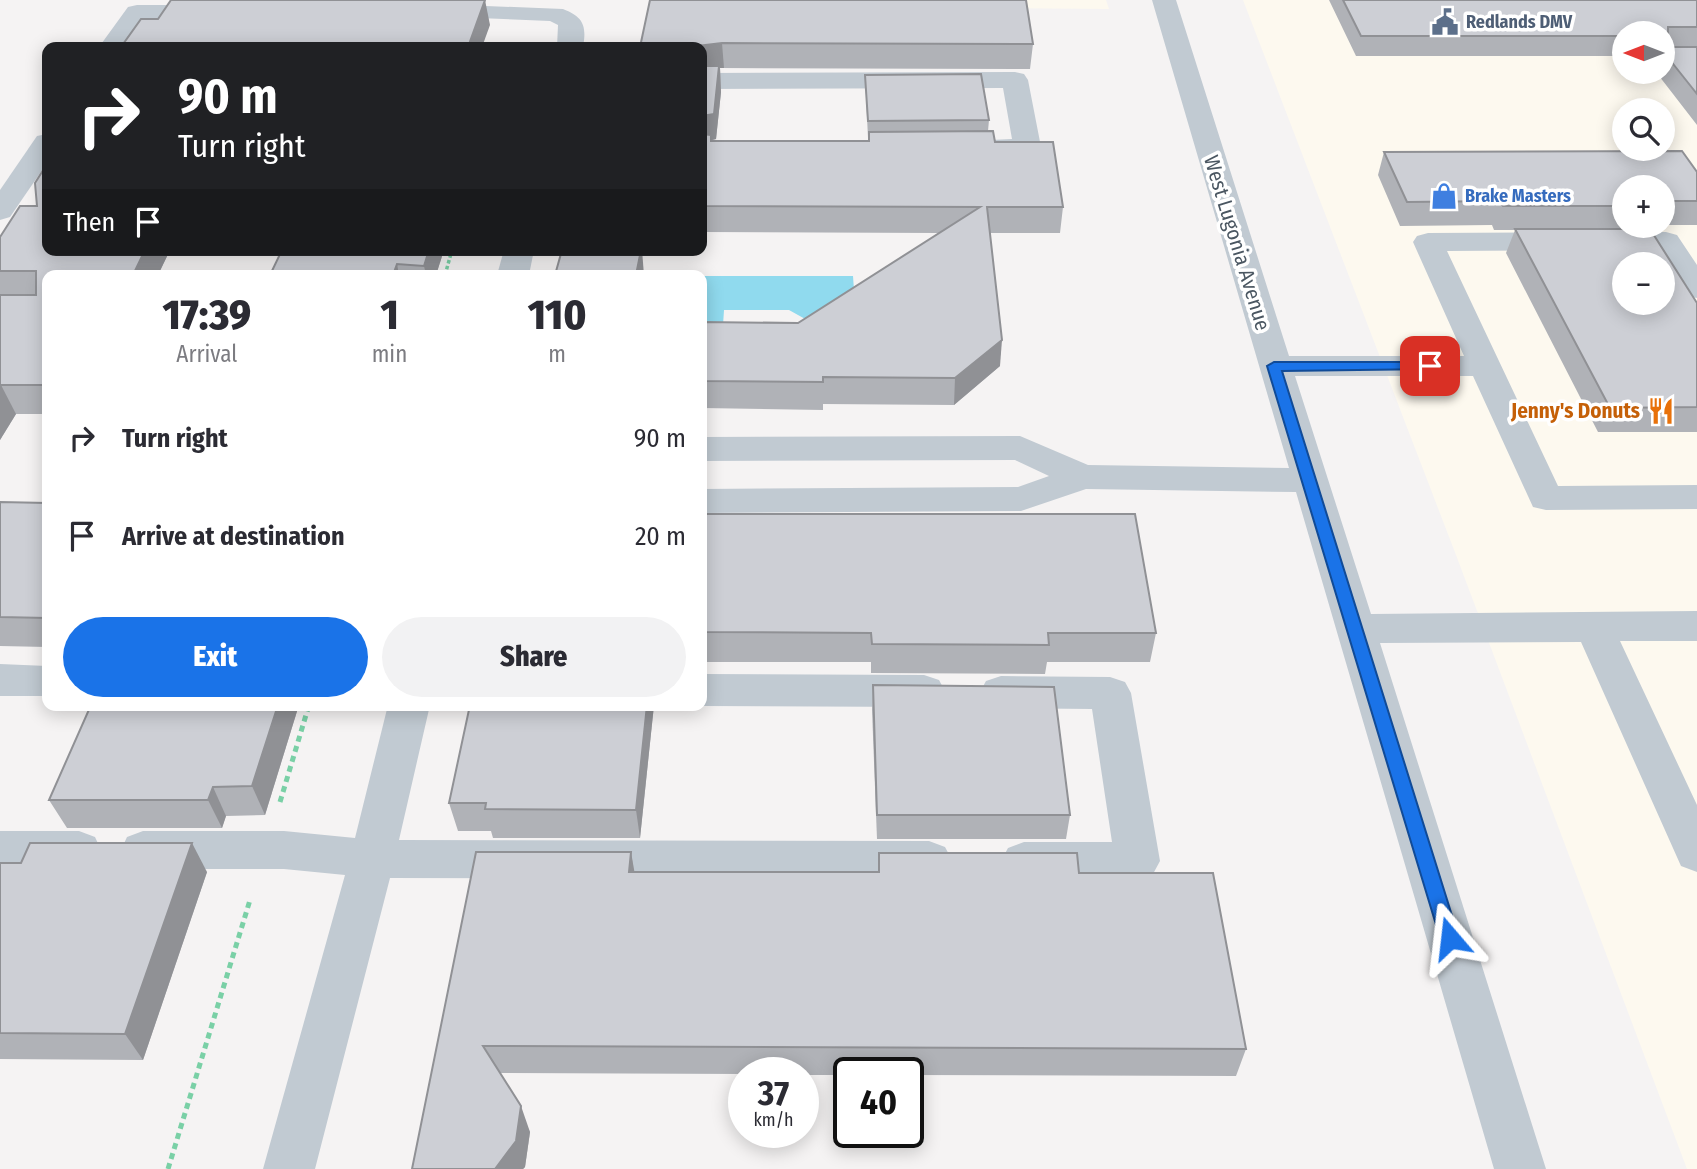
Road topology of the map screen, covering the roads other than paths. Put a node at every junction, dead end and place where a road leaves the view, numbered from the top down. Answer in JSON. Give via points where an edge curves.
{"nodes":[{"id":1,"x":1164,"y":0,"type":"edge"},
{"id":2,"x":410,"y":11,"type":"edge"},
{"id":3,"x":246,"y":12,"type":"edge"},
{"id":4,"x":115,"y":42,"type":"edge"},
{"id":5,"x":571,"y":42,"type":"edge"},
{"id":6,"x":707,"y":81,"type":"edge"},
{"id":7,"x":959,"y":148,"type":"edge"},
{"id":8,"x":42,"y":152,"type":"edge"},
{"id":9,"x":8,"y":219,"type":"edge"},
{"id":10,"x":1697,"y":289,"type":"edge"},
{"id":11,"x":1274,"y":366,"type":"junction"},
{"id":12,"x":1485,"y":366,"type":"junction"},
{"id":13,"x":707,"y":449,"type":"edge"},
{"id":14,"x":1083,"y":477,"type":"junction"},
{"id":15,"x":1310,"y":480,"type":"junction"},
{"id":16,"x":1697,"y":497,"type":"edge"},
{"id":17,"x":707,"y":501,"type":"edge"},
{"id":18,"x":1697,"y":626,"type":"edge"},
{"id":19,"x":1594,"y":627,"type":"junction"},
{"id":20,"x":1356,"y":629,"type":"junction"},
{"id":21,"x":0,"y":680,"type":"edge"},
{"id":22,"x":42,"y":681,"type":"edge"},
{"id":23,"x":707,"y":690,"type":"edge"},
{"id":24,"x":408,"y":711,"type":"edge"},
{"id":25,"x":0,"y":850,"type":"edge"},
{"id":26,"x":1697,"y":853,"type":"edge"},
{"id":27,"x":372,"y":859,"type":"junction"},
{"id":28,"x":289,"y":1169,"type":"edge"},
{"id":29,"x":1520,"y":1169,"type":"edge"}],
"edges":[{"from":1,"to":11,"type":"street","name":"West Lugonia Avenue"},
{"from":2,"to":5,"type":"street","via":[[554,14],[570,21]]},
{"from":3,"to":4,"type":"street","via":[[136,12]]},
{"from":6,"to":7,"type":"street","via":[[1015,80],[1027,147]]},
{"from":8,"to":9,"type":"street"},
{"from":10,"to":12,"type":"street","via":[[1666,241],[1428,242]]},
{"from":11,"to":12,"type":"street"},
{"from":11,"to":15,"type":"street","name":"West Lugonia Avenue"},
{"from":12,"to":16,"type":"street","via":[[1546,498]]},
{"from":13,"to":14,"type":"street","via":[[1020,448]]},
{"from":14,"to":15,"type":"street"},
{"from":14,"to":17,"type":"street","via":[[1021,499]]},
{"from":15,"to":20,"type":"street","name":"West Lugonia Avenue"},
{"from":18,"to":19,"type":"street"},
{"from":19,"to":20,"type":"street"},
{"from":19,"to":26,"type":"street"},
{"from":20,"to":29,"type":"street","name":"West Lugonia Avenue"},
{"from":21,"to":22,"type":"street"},
{"from":23,"to":27,"type":"street","via":[[1110,693],[1137,861]]},
{"from":24,"to":27,"type":"street"},
{"from":25,"to":27,"type":"street","via":[[266,850]]},
{"from":27,"to":28,"type":"street"}]}
